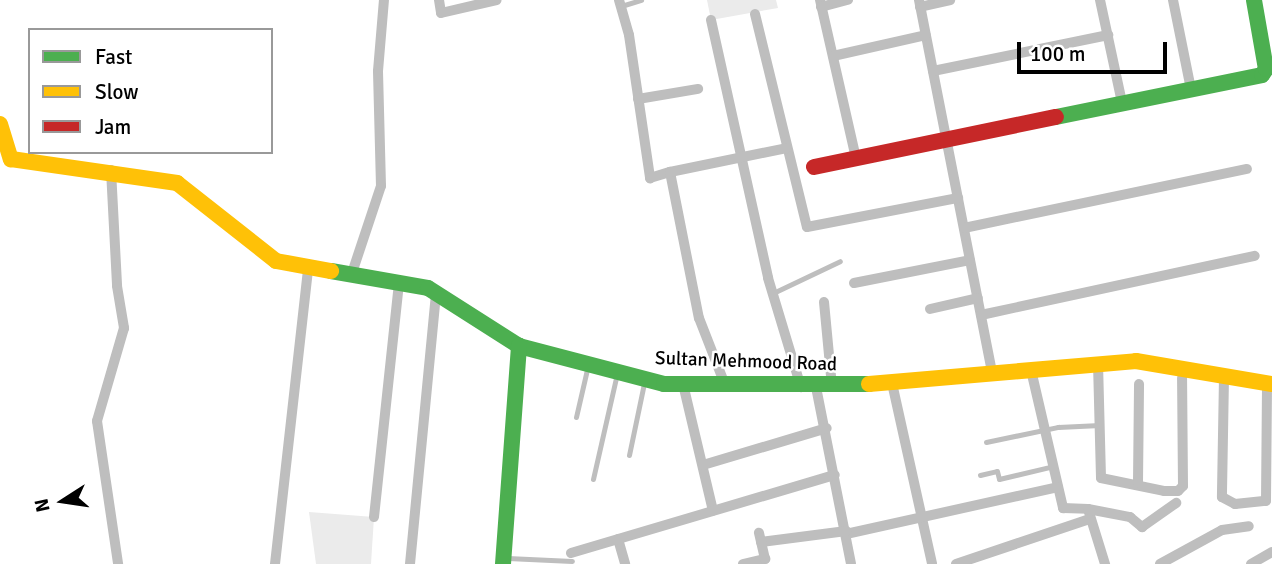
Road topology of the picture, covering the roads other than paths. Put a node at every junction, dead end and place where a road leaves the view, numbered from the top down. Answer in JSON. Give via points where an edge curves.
{"nodes":[{"id":1,"x":384,"y":0,"type":"edge"},
{"id":2,"x":439,"y":0,"type":"edge"},
{"id":3,"x":497,"y":0,"type":"edge"},
{"id":4,"x":641,"y":0,"type":"edge"},
{"id":5,"x":848,"y":0,"type":"edge"},
{"id":6,"x":950,"y":0,"type":"edge"},
{"id":7,"x":1100,"y":0,"type":"edge"},
{"id":8,"x":1173,"y":0,"type":"edge"},
{"id":9,"x":1254,"y":0,"type":"edge"},
{"id":10,"x":620,"y":3,"type":"edge"},
{"id":11,"x":820,"y":3,"type":"edge"},
{"id":12,"x":920,"y":3,"type":"edge"},
{"id":13,"x":755,"y":14,"type":"dead end"},
{"id":14,"x":711,"y":20,"type":"dead end"},
{"id":15,"x":1108,"y":35,"type":"junction"},
{"id":16,"x":926,"y":36,"type":"junction"},
{"id":17,"x":832,"y":56,"type":"junction"},
{"id":18,"x":933,"y":71,"type":"junction"},
{"id":19,"x":698,"y":89,"type":"dead end"},
{"id":20,"x":1191,"y":89,"type":"junction"},
{"id":21,"x":638,"y":99,"type":"junction"},
{"id":22,"x":1122,"y":103,"type":"junction"},
{"id":23,"x":0,"y":124,"type":"edge"},
{"id":24,"x":947,"y":141,"type":"junction"},
{"id":25,"x":787,"y":148,"type":"junction"},
{"id":26,"x":3,"y":149,"type":"edge"},
{"id":27,"x":742,"y":157,"type":"junction"},
{"id":28,"x":856,"y":159,"type":"junction"},
{"id":29,"x":814,"y":167,"type":"dead end"},
{"id":30,"x":1247,"y":169,"type":"dead end"},
{"id":31,"x":111,"y":170,"type":"junction"},
{"id":32,"x":670,"y":173,"type":"junction"},
{"id":33,"x":958,"y":198,"type":"junction"},
{"id":34,"x":964,"y":228,"type":"junction"},
{"id":35,"x":1255,"y":256,"type":"dead end"},
{"id":36,"x":970,"y":260,"type":"junction"},
{"id":37,"x":841,"y":261,"type":"dead end"},
{"id":38,"x":308,"y":268,"type":"junction"},
{"id":39,"x":352,"y":273,"type":"junction"},
{"id":40,"x":399,"y":282,"type":"junction"},
{"id":41,"x":854,"y":284,"type":"dead end"},
{"id":42,"x":436,"y":293,"type":"junction"},
{"id":43,"x":773,"y":293,"type":"junction"},
{"id":44,"x":978,"y":298,"type":"junction"},
{"id":45,"x":824,"y":302,"type":"dead end"},
{"id":46,"x":930,"y":309,"type":"dead end"},
{"id":47,"x":981,"y":315,"type":"junction"},
{"id":48,"x":519,"y":346,"type":"junction"},
{"id":49,"x":1098,"y":363,"type":"junction"},
{"id":50,"x":588,"y":364,"type":"junction"},
{"id":51,"x":1031,"y":370,"type":"junction"},
{"id":52,"x":618,"y":372,"type":"junction"},
{"id":53,"x":992,"y":373,"type":"junction"},
{"id":54,"x":1224,"y":377,"type":"junction"},
{"id":55,"x":644,"y":379,"type":"junction"},
{"id":56,"x":1182,"y":379,"type":"dead end"},
{"id":57,"x":724,"y":382,"type":"junction"},
{"id":58,"x":892,"y":383,"type":"junction"},
{"id":59,"x":683,"y":384,"type":"junction"},
{"id":60,"x":1139,"y":384,"type":"dead end"},
{"id":61,"x":1270,"y":384,"type":"edge"},
{"id":62,"x":816,"y":387,"type":"junction"},
{"id":63,"x":576,"y":417,"type":"dead end"},
{"id":64,"x":1100,"y":425,"type":"junction"},
{"id":65,"x":827,"y":428,"type":"junction"},
{"id":66,"x":1045,"y":430,"type":"junction"},
{"id":67,"x":986,"y":442,"type":"dead end"},
{"id":68,"x":629,"y":455,"type":"dead end"},
{"id":69,"x":703,"y":466,"type":"junction"},
{"id":70,"x":1054,"y":466,"type":"junction"},
{"id":71,"x":835,"y":475,"type":"junction"},
{"id":72,"x":980,"y":475,"type":"dead end"},
{"id":73,"x":593,"y":479,"type":"dead end"},
{"id":74,"x":1138,"y":483,"type":"junction"},
{"id":75,"x":1058,"y":486,"type":"junction"},
{"id":76,"x":1176,"y":503,"type":"dead end"},
{"id":77,"x":713,"y":511,"type":"junction"},
{"id":78,"x":1089,"y":514,"type":"junction"},
{"id":79,"x":374,"y":517,"type":"dead end"},
{"id":80,"x":922,"y":517,"type":"junction"},
{"id":81,"x":1248,"y":526,"type":"dead end"},
{"id":82,"x":846,"y":533,"type":"junction"},
{"id":83,"x":618,"y":539,"type":"junction"},
{"id":84,"x":1272,"y":552,"type":"edge"},
{"id":85,"x":571,"y":557,"type":"joint"},
{"id":86,"x":503,"y":561,"type":"edge"},
{"id":87,"x":118,"y":564,"type":"edge"},
{"id":88,"x":275,"y":564,"type":"edge"},
{"id":89,"x":410,"y":564,"type":"edge"},
{"id":90,"x":625,"y":564,"type":"edge"},
{"id":91,"x":743,"y":564,"type":"edge"},
{"id":92,"x":852,"y":564,"type":"edge"},
{"id":93,"x":932,"y":564,"type":"edge"},
{"id":94,"x":956,"y":564,"type":"edge"},
{"id":95,"x":1105,"y":564,"type":"edge"},
{"id":96,"x":1160,"y":564,"type":"edge"},
{"id":97,"x":1251,"y":564,"type":"edge"}],
"edges":[{"from":1,"to":39,"type":"street","via":[[378,71],[381,186]]},
{"from":2,"to":3,"type":"street","via":[[441,12]]},
{"from":4,"to":10,"type":"lane"},
{"from":5,"to":11,"type":"street"},
{"from":6,"to":12,"type":"street"},
{"from":7,"to":15,"type":"street"},
{"from":8,"to":20,"type":"street"},
{"from":9,"to":20,"type":"street","via":[[1265,73]]},
{"from":10,"to":21,"type":"street"},
{"from":11,"to":17,"type":"street"},
{"from":12,"to":16,"type":"street"},
{"from":13,"to":25,"type":"street"},
{"from":14,"to":27,"type":"street"},
{"from":15,"to":18,"type":"street"},
{"from":15,"to":22,"type":"street"},
{"from":16,"to":17,"type":"street"},
{"from":16,"to":18,"type":"street"},
{"from":17,"to":28,"type":"street"},
{"from":18,"to":24,"type":"street"},
{"from":19,"to":21,"type":"street"},
{"from":20,"to":22,"type":"street"},
{"from":21,"to":32,"type":"street","via":[[650,178]]},
{"from":22,"to":24,"type":"street"},
{"from":23,"to":26,"type":"street","name":"Sultan Mehmood Road"},
{"from":24,"to":28,"type":"street"},
{"from":24,"to":33,"type":"street"},
{"from":25,"to":27,"type":"street"},
{"from":25,"to":33,"type":"street","via":[[807,227]]},
{"from":26,"to":31,"type":"street","name":"Sultan Mehmood Road","via":[[18,162]]},
{"from":27,"to":32,"type":"street"},
{"from":27,"to":43,"type":"street"},
{"from":28,"to":29,"type":"street"},
{"from":30,"to":34,"type":"street"},
{"from":31,"to":38,"type":"street","name":"Sultan Mehmood Road","via":[[190,189],[276,261]]},
{"from":31,"to":87,"type":"street","via":[[117,286],[124,328],[97,421]]},
{"from":32,"to":57,"type":"street","via":[[699,318]]},
{"from":33,"to":34,"type":"street"},
{"from":34,"to":36,"type":"street"},
{"from":35,"to":47,"type":"street"},
{"from":36,"to":41,"type":"street"},
{"from":36,"to":44,"type":"street"},
{"from":37,"to":43,"type":"lane"},
{"from":38,"to":39,"type":"street","name":"Sultan Mehmood Road"},
{"from":38,"to":88,"type":"street"},
{"from":39,"to":40,"type":"street","name":"Sultan Mehmood Road"},
{"from":40,"to":42,"type":"street","name":"Sultan Mehmood Road"},
{"from":40,"to":79,"type":"street"},
{"from":42,"to":48,"type":"street","name":"Sultan Mehmood Road"},
{"from":42,"to":89,"type":"street"},
{"from":43,"to":62,"type":"street"},
{"from":44,"to":46,"type":"street"},
{"from":44,"to":47,"type":"street"},
{"from":45,"to":62,"type":"street"},
{"from":47,"to":53,"type":"street"},
{"from":48,"to":50,"type":"street","name":"Sultan Mehmood Road"},
{"from":48,"to":86,"type":"street"},
{"from":49,"to":51,"type":"street","name":"Sultan Mehmood Road"},
{"from":49,"to":54,"type":"street","name":"Sultan Mehmood Road","via":[[1136,361]]},
{"from":49,"to":64,"type":"street"},
{"from":50,"to":52,"type":"street","name":"Sultan Mehmood Road"},
{"from":50,"to":63,"type":"lane"},
{"from":51,"to":53,"type":"street","name":"Sultan Mehmood Road"},
{"from":51,"to":66,"type":"street"},
{"from":52,"to":55,"type":"street","name":"Sultan Mehmood Road"},
{"from":52,"to":73,"type":"lane"},
{"from":53,"to":58,"type":"street","name":"Sultan Mehmood Road"},
{"from":54,"to":61,"type":"street","name":"Sultan Mehmood Road"},
{"from":54,"to":61,"type":"street","via":[[1222,497],[1235,505],[1266,501]]},
{"from":55,"to":59,"type":"street","name":"Sultan Mehmood Road"},
{"from":55,"to":68,"type":"lane"},
{"from":56,"to":74,"type":"street","via":[[1183,486],[1178,491],[1164,491]]},
{"from":57,"to":59,"type":"street","name":"Sultan Mehmood Road"},
{"from":57,"to":62,"type":"street","name":"Sultan Mehmood Road"},
{"from":58,"to":62,"type":"street","name":"Sultan Mehmood Road"},
{"from":58,"to":80,"type":"street"},
{"from":59,"to":69,"type":"street"},
{"from":60,"to":74,"type":"street"},
{"from":62,"to":65,"type":"street"},
{"from":64,"to":66,"type":"lane"},
{"from":64,"to":74,"type":"street","via":[[1101,478]]},
{"from":65,"to":69,"type":"street"},
{"from":65,"to":71,"type":"street"},
{"from":66,"to":67,"type":"lane"},
{"from":66,"to":70,"type":"street"},
{"from":69,"to":77,"type":"street"},
{"from":70,"to":72,"type":"lane","via":[[999,479],[997,471]]},
{"from":70,"to":75,"type":"street"},
{"from":71,"to":77,"type":"street"},
{"from":71,"to":82,"type":"street"},
{"from":75,"to":78,"type":"street","via":[[1063,508]]},
{"from":75,"to":80,"type":"street"},
{"from":76,"to":78,"type":"street","via":[[1142,527],[1130,517]]},
{"from":77,"to":83,"type":"street"},
{"from":78,"to":94,"type":"street"},
{"from":78,"to":95,"type":"street"},
{"from":80,"to":82,"type":"street"},
{"from":80,"to":93,"type":"street"},
{"from":81,"to":96,"type":"street","via":[[1222,530]]},
{"from":82,"to":91,"type":"street","via":[[760,538],[765,559]]},
{"from":82,"to":92,"type":"street"},
{"from":83,"to":85,"type":"street"},
{"from":83,"to":90,"type":"street"},
{"from":84,"to":97,"type":"street"},
{"from":85,"to":86,"type":"lane"}]}
